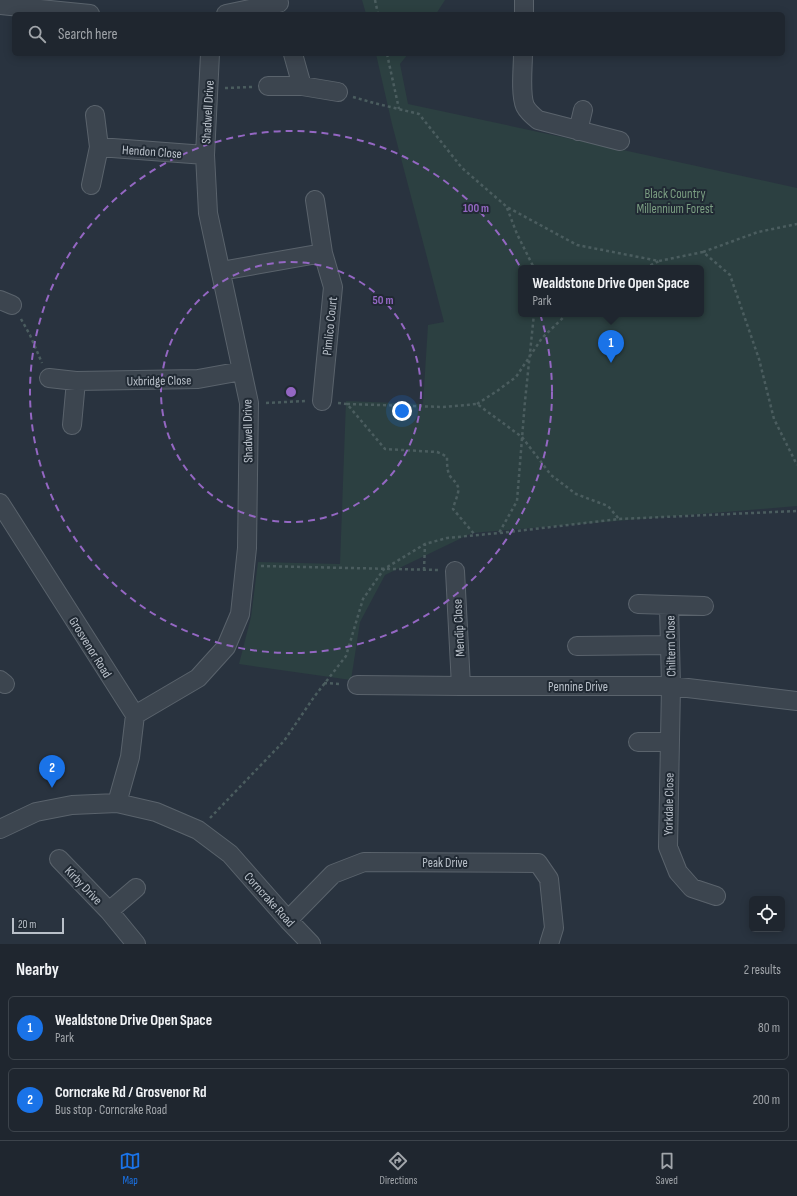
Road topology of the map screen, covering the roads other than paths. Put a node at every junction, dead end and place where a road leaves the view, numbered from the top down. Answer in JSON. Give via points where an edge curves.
{"nodes":[{"id":1,"x":524,"y":0,"type":"edge"},
{"id":2,"x":0,"y":5,"type":"edge"},
{"id":3,"x":281,"y":6,"type":"edge"},
{"id":4,"x":70,"y":12,"type":"edge"},
{"id":5,"x":240,"y":12,"type":"edge"},
{"id":6,"x":524,"y":12,"type":"edge"},
{"id":7,"x":210,"y":56,"type":"edge"},
{"id":8,"x":294,"y":56,"type":"edge"},
{"id":9,"x":523,"y":56,"type":"edge"},
{"id":10,"x":268,"y":86,"type":"road end"},
{"id":11,"x":302,"y":86,"type":"junction"},
{"id":12,"x":338,"y":92,"type":"road end"},
{"id":13,"x":583,"y":110,"type":"dead end"},
{"id":14,"x":95,"y":115,"type":"dead end"},
{"id":15,"x":578,"y":131,"type":"junction"},
{"id":16,"x":620,"y":141,"type":"dead end"},
{"id":17,"x":98,"y":147,"type":"junction"},
{"id":18,"x":205,"y":155,"type":"junction"},
{"id":19,"x":91,"y":185,"type":"dead end"},
{"id":20,"x":315,"y":200,"type":"dead end"},
{"id":21,"x":323,"y":253,"type":"junction"},
{"id":22,"x":221,"y":271,"type":"junction"},
{"id":23,"x":242,"y":371,"type":"junction"},
{"id":24,"x":49,"y":378,"type":"road end"},
{"id":25,"x":76,"y":381,"type":"junction"},
{"id":26,"x":322,"y":401,"type":"road end"},
{"id":27,"x":72,"y":425,"type":"dead end"},
{"id":28,"x":0,"y":503,"type":"edge"},
{"id":29,"x":455,"y":571,"type":"road end"},
{"id":30,"x":638,"y":604,"type":"dead end"},
{"id":31,"x":670,"y":606,"type":"junction"},
{"id":32,"x":704,"y":606,"type":"dead end"},
{"id":33,"x":670,"y":645,"type":"junction"},
{"id":34,"x":577,"y":646,"type":"dead end"},
{"id":35,"x":357,"y":685,"type":"dead end"},
{"id":36,"x":461,"y":686,"type":"junction"},
{"id":37,"x":671,"y":686,"type":"junction"},
{"id":38,"x":797,"y":700,"type":"edge"},
{"id":39,"x":134,"y":715,"type":"junction"},
{"id":40,"x":638,"y":742,"type":"dead end"},
{"id":41,"x":670,"y":742,"type":"junction"},
{"id":42,"x":117,"y":803,"type":"junction"},
{"id":43,"x":0,"y":829,"type":"edge"},
{"id":44,"x":59,"y":859,"type":"dead end"},
{"id":45,"x":136,"y":888,"type":"dead end"},
{"id":46,"x":716,"y":896,"type":"dead end"},
{"id":47,"x":109,"y":911,"type":"junction"},
{"id":48,"x":288,"y":920,"type":"junction"},
{"id":49,"x":136,"y":944,"type":"edge"},
{"id":50,"x":311,"y":944,"type":"edge"},
{"id":51,"x":549,"y":944,"type":"edge"}],
"edges":[{"from":1,"to":6,"type":"street"},
{"from":2,"to":4,"type":"street"},
{"from":3,"to":5,"type":"street"},
{"from":7,"to":18,"type":"street","name":"Shadwell Drive"},
{"from":8,"to":11,"type":"street"},
{"from":9,"to":15,"type":"street","via":[[524,105],[529,113],[538,120]]},
{"from":10,"to":11,"type":"street"},
{"from":11,"to":12,"type":"street"},
{"from":13,"to":15,"type":"street"},
{"from":14,"to":17,"type":"street"},
{"from":15,"to":16,"type":"street"},
{"from":17,"to":18,"type":"street","name":"Hendon Close"},
{"from":17,"to":19,"type":"street"},
{"from":18,"to":22,"type":"street","name":"Shadwell Drive","via":[[208,213]]},
{"from":20,"to":21,"type":"street","name":"Pimlico Court"},
{"from":21,"to":22,"type":"street"},
{"from":21,"to":26,"type":"street","name":"Pimlico Court","via":[[333,287]]},
{"from":22,"to":23,"type":"street","name":"Shadwell Drive"},
{"from":23,"to":25,"type":"street","name":"Uxbridge Close","via":[[198,380]]},
{"from":23,"to":39,"type":"street","name":"Shadwell Drive","via":[[249,403],[247,541],[240,614],[226,647],[198,678]]},
{"from":24,"to":25,"type":"street","name":"Uxbridge Close"},
{"from":25,"to":27,"type":"street"},
{"from":28,"to":39,"type":"street","name":"Grosvenor Road"},
{"from":29,"to":36,"type":"street","name":"Mendip Close"},
{"from":30,"to":31,"type":"street"},
{"from":31,"to":32,"type":"street"},
{"from":31,"to":33,"type":"street","name":"Chiltern Close"},
{"from":33,"to":34,"type":"street"},
{"from":33,"to":37,"type":"street","name":"Chiltern Close"},
{"from":35,"to":36,"type":"street","name":"Pennine Drive"},
{"from":36,"to":37,"type":"street","name":"Pennine Drive"},
{"from":37,"to":38,"type":"street","name":"Pennine Drive"},
{"from":37,"to":41,"type":"street","name":"Yorkdale Close"},
{"from":39,"to":42,"type":"street","via":[[130,757]]},
{"from":40,"to":41,"type":"street"},
{"from":41,"to":46,"type":"street","name":"Yorkdale Close","via":[[668,847],[678,872],[692,888]]},
{"from":42,"to":43,"type":"street","via":[[72,805],[36,812]]},
{"from":42,"to":48,"type":"street","name":"Corncrake Road","via":[[156,812],[198,830],[230,854]]},
{"from":44,"to":47,"type":"street","name":"Kirby Drive"},
{"from":45,"to":47,"type":"street","name":"Kirby Drive"},
{"from":47,"to":49,"type":"street","name":"Kirby Drive"},
{"from":48,"to":50,"type":"street","name":"Corncrake Road"},
{"from":48,"to":51,"type":"street","name":"Peak Drive","via":[[333,874],[364,862],[538,863],[549,879],[554,928]]}]}
